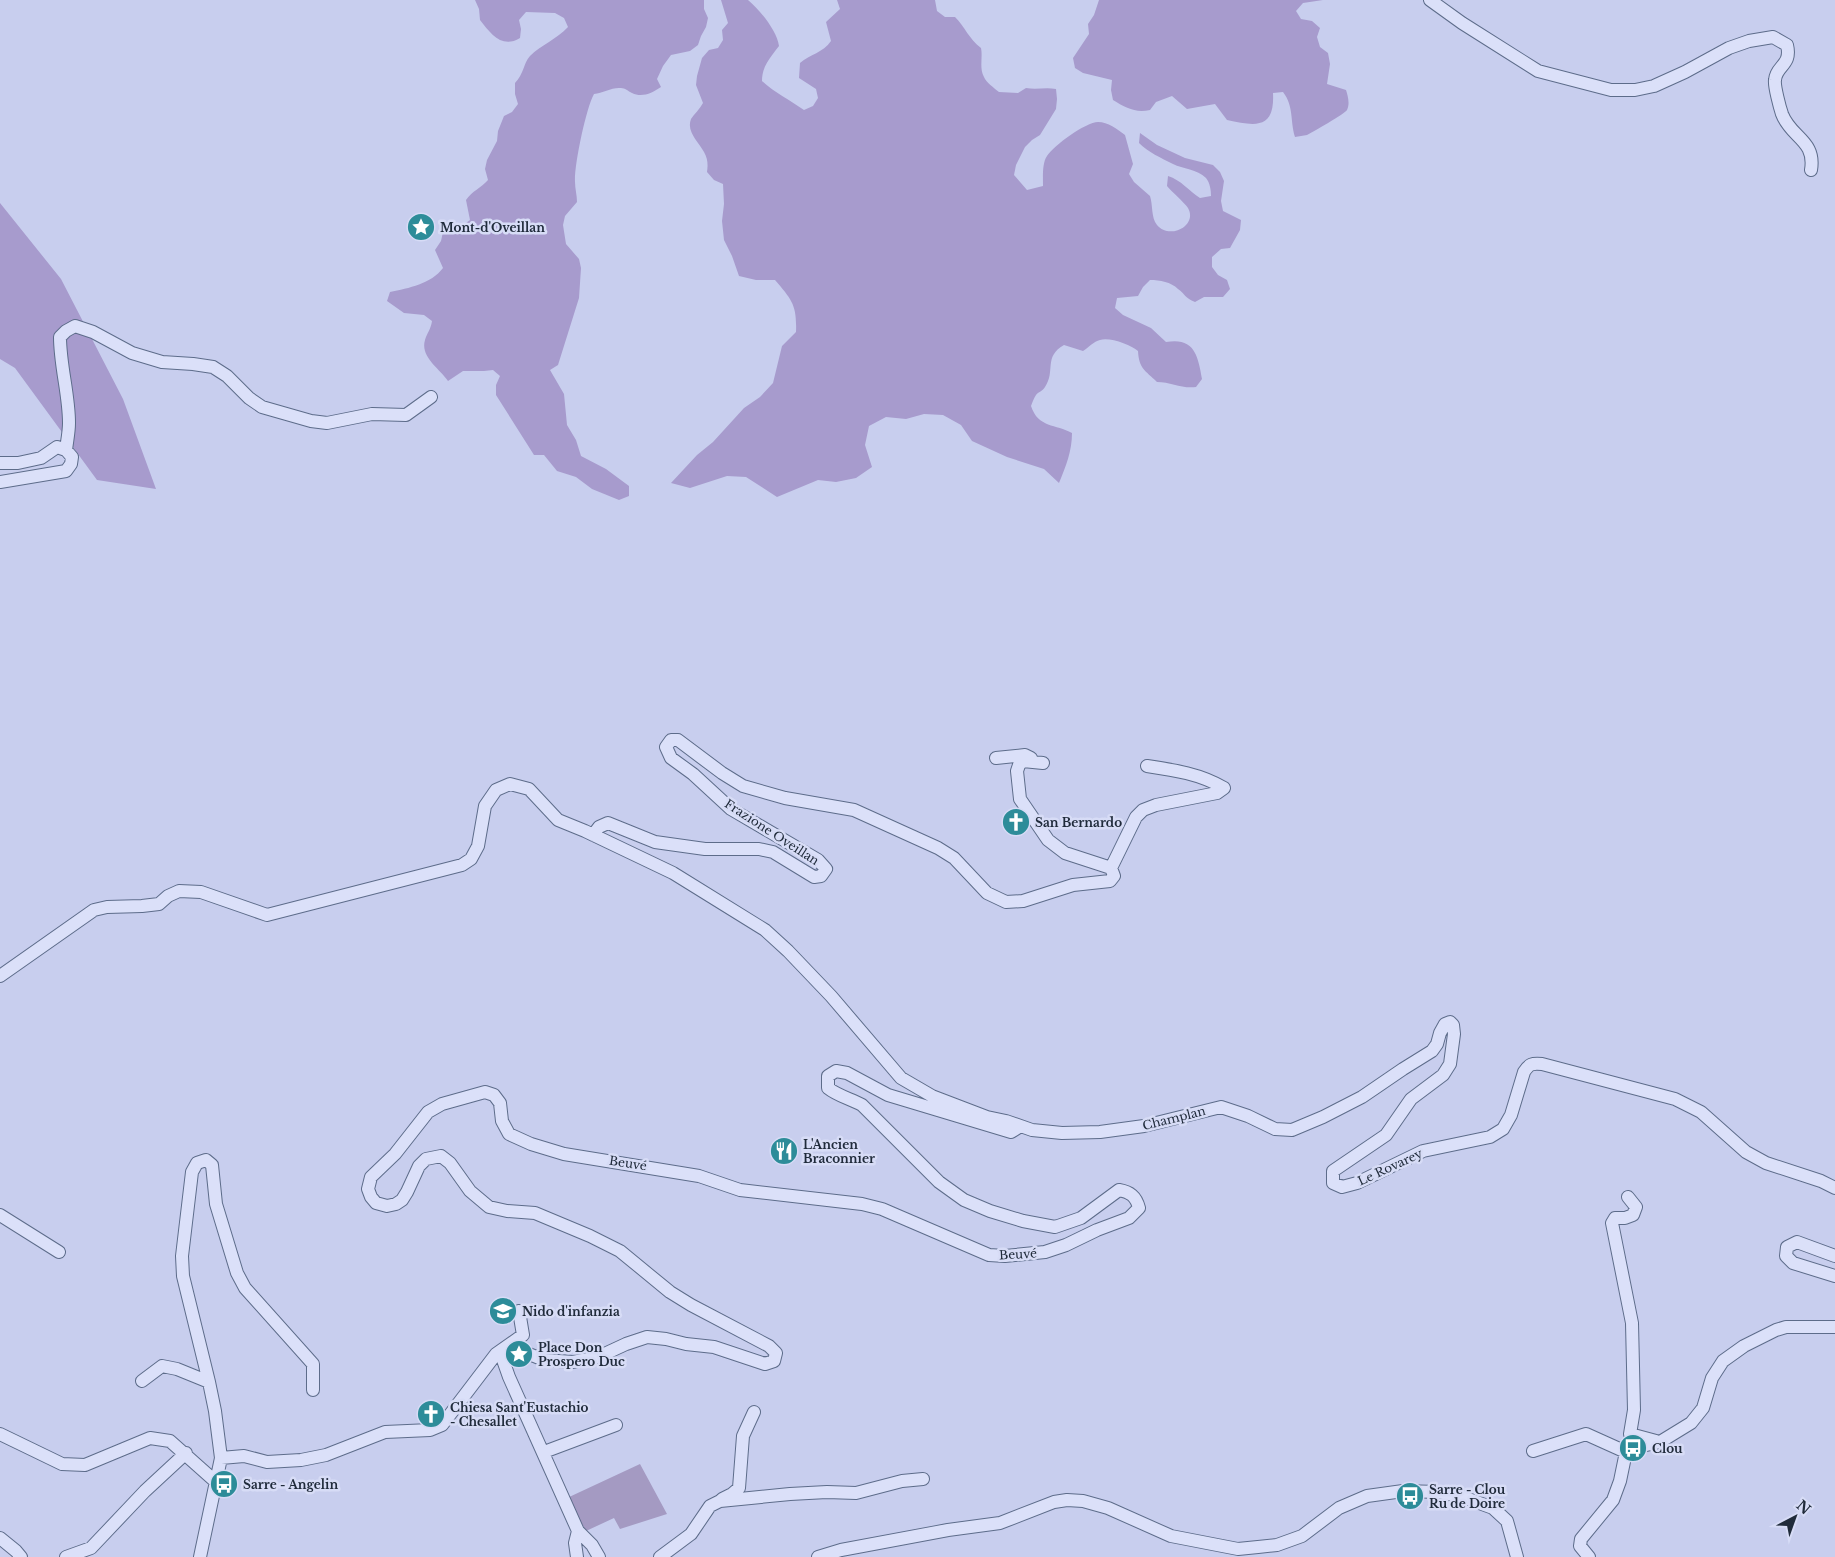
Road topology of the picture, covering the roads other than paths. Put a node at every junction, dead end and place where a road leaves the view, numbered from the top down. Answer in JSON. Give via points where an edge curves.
{"nodes":[{"id":1,"x":1430,"y":0,"type":"edge"},
{"id":2,"x":1811,"y":170,"type":"dead end"},
{"id":3,"x":431,"y":397,"type":"dead end"},
{"id":4,"x":66,"y":450,"type":"junction"},
{"id":5,"x":0,"y":463,"type":"edge"},
{"id":6,"x":0,"y":482,"type":"edge"},
{"id":7,"x":996,"y":758,"type":"dead end"},
{"id":8,"x":1147,"y":766,"type":"dead end"},
{"id":9,"x":593,"y":835,"type":"junction"},
{"id":10,"x":1111,"y":868,"type":"junction"},
{"id":11,"x":0,"y":976,"type":"edge"},
{"id":12,"x":1323,"y":1117,"type":"joint"},
{"id":13,"x":1020,"y":1126,"type":"junction"},
{"id":14,"x":1835,"y":1188,"type":"edge"},
{"id":15,"x":1628,"y":1197,"type":"dead end"},
{"id":16,"x":0,"y":1215,"type":"edge"},
{"id":17,"x":59,"y":1252,"type":"dead end"},
{"id":18,"x":1835,"y":1256,"type":"edge"},
{"id":19,"x":1835,"y":1276,"type":"edge"},
{"id":20,"x":519,"y":1311,"type":"dead end"},
{"id":21,"x":1835,"y":1326,"type":"edge"},
{"id":22,"x":502,"y":1351,"type":"junction"},
{"id":23,"x":142,"y":1381,"type":"dead end"},
{"id":24,"x":210,"y":1382,"type":"junction"},
{"id":25,"x":313,"y":1390,"type":"dead end"},
{"id":26,"x":754,"y":1412,"type":"dead end"},
{"id":27,"x":616,"y":1425,"type":"dead end"},
{"id":28,"x":0,"y":1434,"type":"edge"},
{"id":29,"x":1660,"y":1442,"type":"junction"},
{"id":30,"x":1533,"y":1451,"type":"dead end"},
{"id":31,"x":544,"y":1452,"type":"junction"},
{"id":32,"x":1626,"y":1452,"type":"junction"},
{"id":33,"x":186,"y":1453,"type":"junction"},
{"id":34,"x":221,"y":1458,"type":"junction"},
{"id":35,"x":923,"y":1479,"type":"dead end"},
{"id":36,"x":216,"y":1482,"type":"junction"},
{"id":37,"x":720,"y":1501,"type":"junction"},
{"id":38,"x":578,"y":1531,"type":"junction"},
{"id":39,"x":0,"y":1538,"type":"edge"},
{"id":40,"x":21,"y":1557,"type":"edge"},
{"id":41,"x":66,"y":1557,"type":"edge"},
{"id":42,"x":200,"y":1557,"type":"edge"},
{"id":43,"x":577,"y":1557,"type":"edge"},
{"id":44,"x":599,"y":1557,"type":"edge"},
{"id":45,"x":660,"y":1557,"type":"edge"},
{"id":46,"x":818,"y":1557,"type":"edge"},
{"id":47,"x":1517,"y":1557,"type":"edge"},
{"id":48,"x":1589,"y":1557,"type":"edge"}],
"edges":[{"from":1,"to":2,"type":"street","via":[[1538,71],[1611,90],[1654,86],[1729,48],[1773,37],[1780,40],[1787,45],[1789,57],[1774,80],[1787,124],[1812,154]]},
{"from":3,"to":4,"type":"street","via":[[406,415],[372,414],[327,423],[311,421],[262,407],[213,367],[162,362],[132,353],[75,326],[60,337],[69,424]]},
{"from":4,"to":5,"type":"street","via":[[57,447],[41,458]]},
{"from":4,"to":6,"type":"street","via":[[72,457],[66,471]]},
{"from":7,"to":10,"type":"street","via":[[1024,755],[1043,763],[1023,761],[1019,765],[1020,799],[1048,840],[1065,853]]},
{"from":8,"to":10,"type":"street","name":"Frazione Oveillan","via":[[1182,772],[1224,788],[1217,794],[1143,810],[1136,817]]},
{"from":9,"to":10,"type":"street","name":"Frazione Oveillan","via":[[608,823],[655,842],[705,849],[759,849],[773,852],[814,877],[821,876],[826,869],[818,860],[731,809],[672,758],[666,748],[672,740],[678,740],[743,786],[785,798],[854,810],[938,848],[954,858],[987,893],[1006,902],[1023,901],[1072,885],[1110,881],[1114,876]]},
{"from":9,"to":11,"type":"street","via":[[558,820],[529,789],[510,784],[496,790],[485,806],[478,846],[471,859],[462,865],[267,915],[201,892],[179,891],[158,904],[94,910]]},
{"from":9,"to":13,"type":"street","via":[[673,872],[765,930],[830,996],[901,1078],[932,1096]]},
{"from":12,"to":13,"type":"street","name":"Champlan","via":[[1292,1130],[1275,1129],[1221,1107],[1144,1126],[1100,1132],[1032,1130]]},
{"from":12,"to":14,"type":"street","name":"Le Rovarey","via":[[1362,1097],[1432,1051],[1438,1044],[1440,1032],[1450,1022],[1454,1034],[1450,1064],[1443,1076],[1411,1099],[1386,1134],[1333,1171],[1333,1183],[1342,1187],[1357,1183],[1423,1151],[1490,1137],[1503,1128],[1511,1115],[1528,1066],[1533,1063],[1675,1099],[1701,1112],[1746,1152]]},
{"from":13,"to":22,"type":"street","name":"Beuvé","via":[[1011,1132],[888,1095],[847,1073],[836,1071],[828,1076],[828,1088],[862,1105],[939,1182],[964,1200],[1023,1221],[1055,1227],[1081,1218],[1119,1190],[1129,1192],[1139,1208],[1129,1218],[1045,1252],[988,1255],[882,1208],[740,1190],[699,1176],[564,1154],[531,1144],[509,1134],[494,1094],[485,1092],[435,1107],[371,1177],[368,1188],[376,1203],[387,1206],[402,1200],[419,1166],[426,1159],[440,1156],[450,1163],[470,1191],[489,1207],[546,1216],[620,1251],[670,1292],[769,1346],[776,1357],[765,1364],[714,1347],[648,1337],[598,1357],[573,1362]]},
{"from":15,"to":29,"type":"street","via":[[1636,1207],[1633,1215],[1615,1218],[1612,1223],[1632,1323],[1634,1410],[1630,1434]]},
{"from":16,"to":17,"type":"street"},
{"from":18,"to":19,"type":"street","via":[[1797,1242],[1787,1247],[1786,1256],[1793,1263]]},
{"from":20,"to":22,"type":"street","via":[[523,1335]]},
{"from":21,"to":29,"type":"street","via":[[1786,1327],[1744,1346],[1723,1361],[1712,1378],[1700,1414],[1692,1423]]},
{"from":22,"to":31,"type":"street","via":[[506,1368]]},
{"from":22,"to":34,"type":"street","via":[[496,1354],[442,1425],[430,1430],[385,1432],[301,1460],[267,1462],[244,1456]]},
{"from":23,"to":24,"type":"street","via":[[162,1366]]},
{"from":24,"to":25,"type":"street","via":[[183,1276],[182,1256],[192,1172],[197,1163],[206,1160],[212,1165],[216,1204],[237,1273],[245,1288],[313,1364]]},
{"from":24,"to":34,"type":"street"},
{"from":26,"to":37,"type":"street","via":[[743,1436],[739,1488]]},
{"from":27,"to":31,"type":"street"},
{"from":28,"to":33,"type":"street","via":[[62,1464],[85,1464],[150,1438],[170,1441]]},
{"from":29,"to":32,"type":"street"},
{"from":30,"to":32,"type":"street","via":[[1586,1434]]},
{"from":31,"to":38,"type":"street"},
{"from":32,"to":48,"type":"street","via":[[1613,1500],[1581,1539],[1580,1546]]},
{"from":33,"to":36,"type":"street"},
{"from":33,"to":41,"type":"street","via":[[91,1548]]},
{"from":34,"to":36,"type":"street"},
{"from":35,"to":37,"type":"street","via":[[856,1493],[799,1493]]},
{"from":36,"to":42,"type":"street"},
{"from":37,"to":45,"type":"street","via":[[710,1506],[691,1534]]},
{"from":38,"to":43,"type":"street","via":[[574,1543]]},
{"from":38,"to":44,"type":"street"},
{"from":39,"to":40,"type":"street"},
{"from":46,"to":47,"type":"street","via":[[948,1530],[1000,1524],[1054,1502],[1068,1500],[1108,1508],[1171,1536],[1238,1549],[1277,1545],[1302,1536],[1339,1508],[1367,1496],[1423,1491],[1460,1496],[1493,1508],[1507,1521]]}]}
